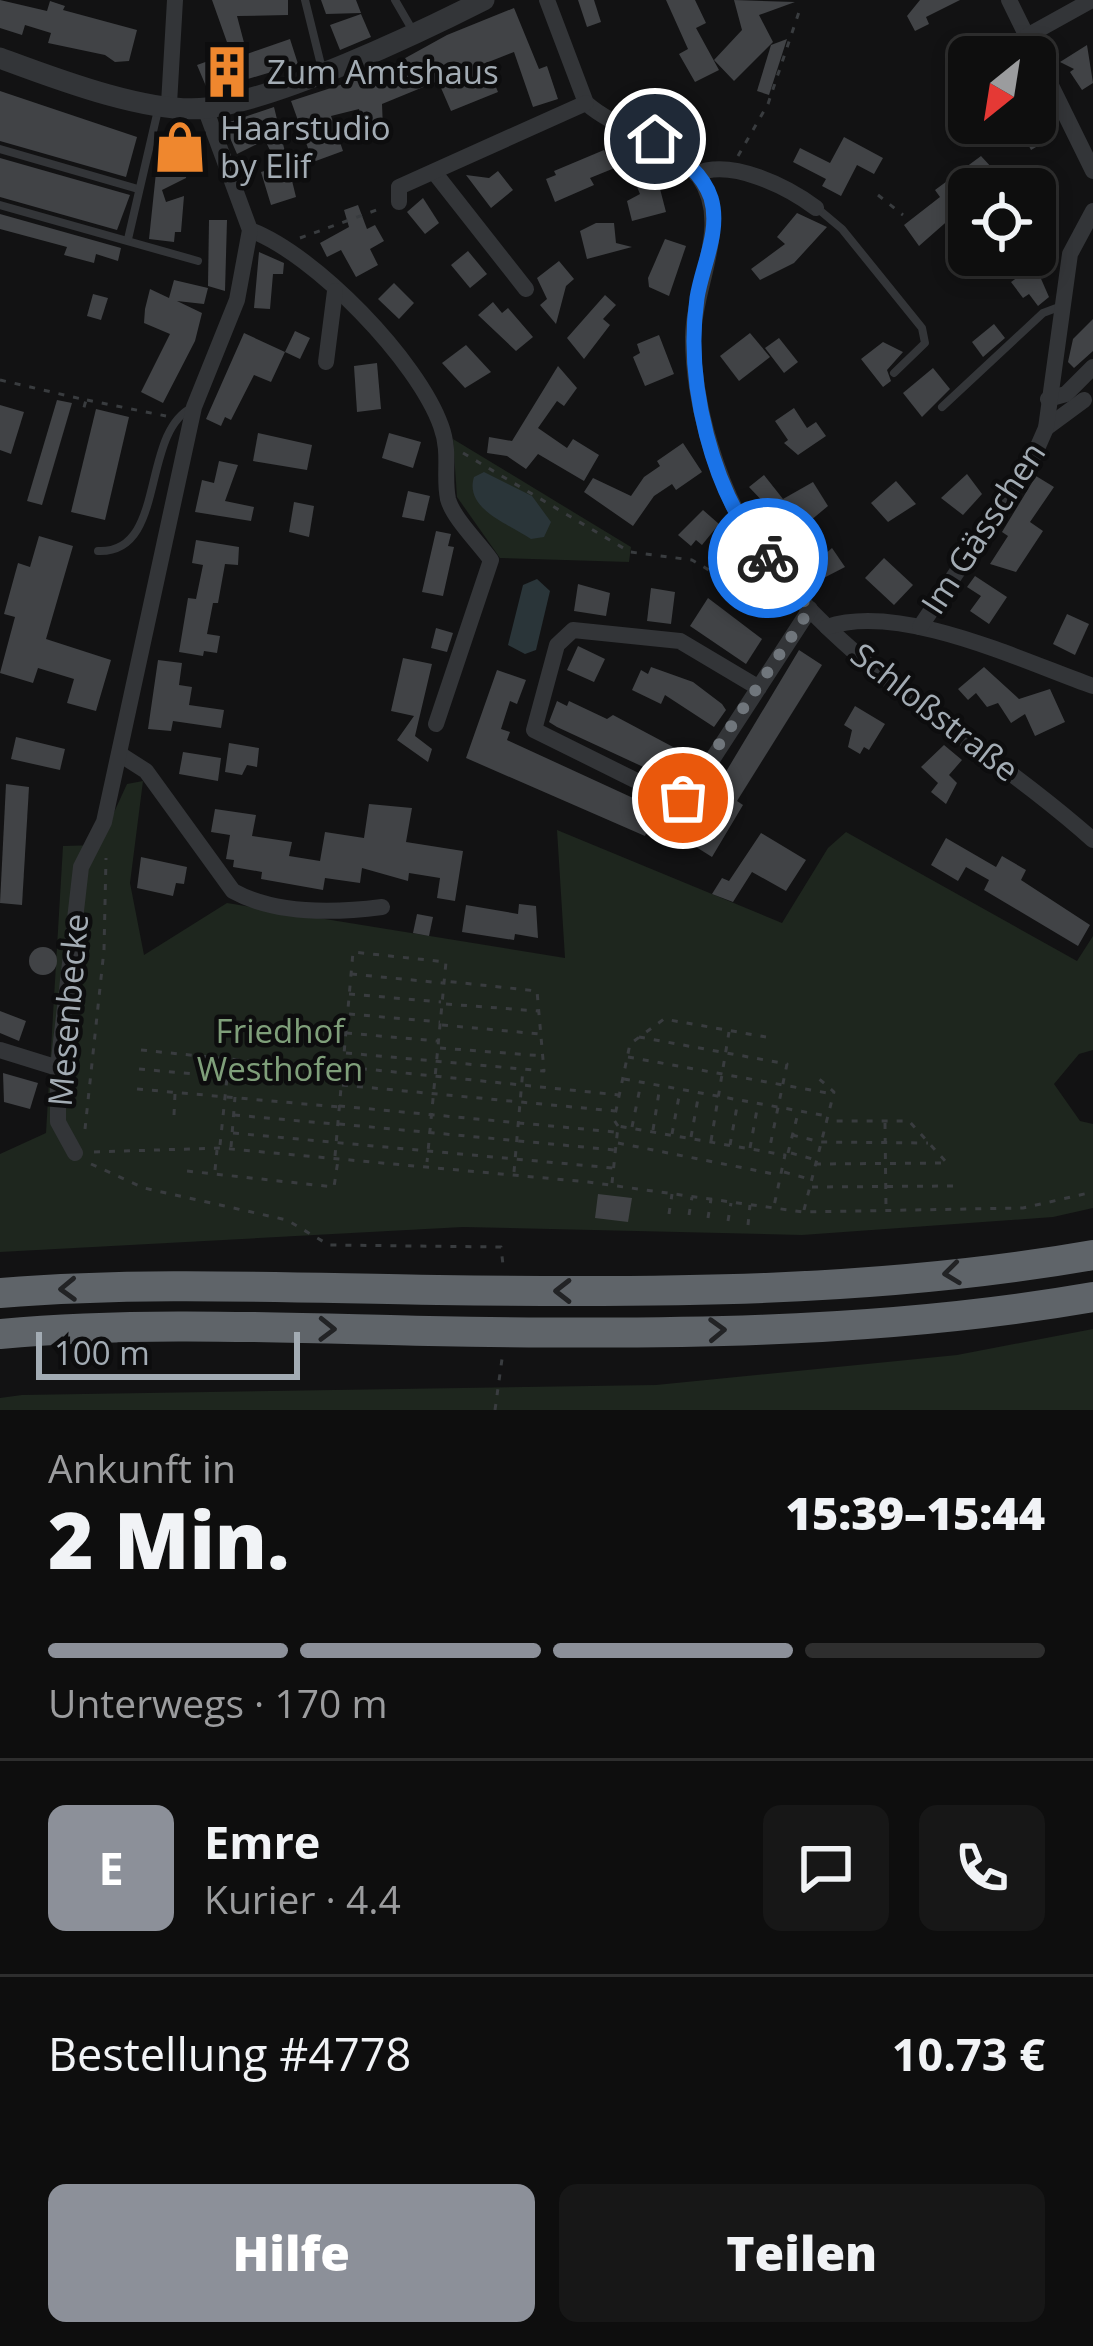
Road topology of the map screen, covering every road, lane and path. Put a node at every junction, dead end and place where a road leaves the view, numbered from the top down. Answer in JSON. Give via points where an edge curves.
{"nodes":[{"id":1,"x":175,"y":0,"type":"edge"},
{"id":2,"x":305,"y":0,"type":"edge"},
{"id":3,"x":395,"y":0,"type":"edge"},
{"id":4,"x":484,"y":0,"type":"edge"},
{"id":5,"x":547,"y":0,"type":"edge"},
{"id":6,"x":1009,"y":0,"type":"edge"},
{"id":7,"x":1092,"y":0,"type":"edge"},
{"id":8,"x":800,"y":9,"type":"dead end"},
{"id":9,"x":413,"y":32,"type":"junction"},
{"id":10,"x":1027,"y":36,"type":"joint"},
{"id":11,"x":0,"y":58,"type":"edge"},
{"id":12,"x":322,"y":70,"type":"junction"},
{"id":13,"x":1056,"y":95,"type":"edge"},
{"id":14,"x":586,"y":103,"type":"junction"},
{"id":15,"x":164,"y":104,"type":"junction"},
{"id":16,"x":205,"y":108,"type":"junction"},
{"id":17,"x":0,"y":149,"type":"edge"},
{"id":18,"x":1093,"y":171,"type":"edge"},
{"id":19,"x":434,"y":172,"type":"junction"},
{"id":20,"x":728,"y":172,"type":"junction"},
{"id":21,"x":696,"y":174,"type":"junction"},
{"id":22,"x":138,"y":188,"type":"junction"},
{"id":23,"x":878,"y":195,"type":"dead end"},
{"id":24,"x":399,"y":202,"type":"joint"},
{"id":25,"x":0,"y":205,"type":"edge"},
{"id":26,"x":815,"y":208,"type":"joint"},
{"id":27,"x":1093,"y":211,"type":"edge"},
{"id":28,"x":903,"y":215,"type":"dead end"},
{"id":29,"x":250,"y":230,"type":"junction"},
{"id":30,"x":128,"y":239,"type":"junction"},
{"id":31,"x":282,"y":244,"type":"junction"},
{"id":32,"x":198,"y":261,"type":"dead end"},
{"id":33,"x":526,"y":289,"type":"dead end"},
{"id":34,"x":335,"y":291,"type":"junction"},
{"id":35,"x":1060,"y":307,"type":"junction"},
{"id":36,"x":326,"y":362,"type":"dead end"},
{"id":37,"x":1093,"y":368,"type":"edge"},
{"id":38,"x":894,"y":373,"type":"dead end"},
{"id":39,"x":0,"y":380,"type":"edge"},
{"id":40,"x":1048,"y":399,"type":"junction"},
{"id":41,"x":86,"y":400,"type":"junction"},
{"id":42,"x":1084,"y":400,"type":"dead end"},
{"id":43,"x":194,"y":407,"type":"junction"},
{"id":44,"x":942,"y":407,"type":"dead end"},
{"id":45,"x":82,"y":415,"type":"dead end"},
{"id":46,"x":175,"y":422,"type":"junction"},
{"id":47,"x":1046,"y":428,"type":"junction"},
{"id":48,"x":448,"y":446,"type":"junction"},
{"id":49,"x":98,"y":551,"type":"dead end"},
{"id":50,"x":805,"y":616,"type":"junction"},
{"id":51,"x":827,"y":627,"type":"junction"},
{"id":52,"x":920,"y":627,"type":"junction"},
{"id":53,"x":1093,"y":686,"type":"edge"},
{"id":54,"x":759,"y":688,"type":"junction"},
{"id":55,"x":436,"y":724,"type":"dead end"},
{"id":56,"x":121,"y":754,"type":"junction"},
{"id":57,"x":104,"y":822,"type":"junction"},
{"id":58,"x":1093,"y":840,"type":"edge"},
{"id":59,"x":382,"y":907,"type":"dead end"},
{"id":60,"x":351,"y":974,"type":"junction"},
{"id":61,"x":444,"y":982,"type":"junction"},
{"id":62,"x":349,"y":994,"type":"junction"},
{"id":63,"x":442,"y":1003,"type":"junction"},
{"id":64,"x":540,"y":1011,"type":"junction"},
{"id":65,"x":347,"y":1013,"type":"junction"},
{"id":66,"x":440,"y":1024,"type":"junction"},
{"id":67,"x":730,"y":1030,"type":"junction"},
{"id":68,"x":346,"y":1033,"type":"junction"},
{"id":69,"x":543,"y":1035,"type":"junction"},
{"id":70,"x":639,"y":1037,"type":"junction"},
{"id":71,"x":766,"y":1037,"type":"dead end"},
{"id":72,"x":438,"y":1044,"type":"junction"},
{"id":73,"x":141,"y":1050,"type":"dead end"},
{"id":74,"x":0,"y":1051,"type":"edge"},
{"id":75,"x":344,"y":1053,"type":"junction"},
{"id":76,"x":725,"y":1054,"type":"junction"},
{"id":77,"x":546,"y":1056,"type":"junction"},
{"id":78,"x":627,"y":1057,"type":"junction"},
{"id":79,"x":229,"y":1059,"type":"junction"},
{"id":80,"x":436,"y":1062,"type":"junction"},
{"id":81,"x":58,"y":1068,"type":"junction"},
{"id":82,"x":139,"y":1069,"type":"dead end"},
{"id":83,"x":343,"y":1069,"type":"junction"},
{"id":84,"x":523,"y":1070,"type":"junction"},
{"id":85,"x":722,"y":1074,"type":"junction"},
{"id":86,"x":435,"y":1076,"type":"junction"},
{"id":87,"x":817,"y":1076,"type":"dead end"},
{"id":88,"x":227,"y":1077,"type":"junction"},
{"id":89,"x":622,"y":1078,"type":"junction"},
{"id":90,"x":641,"y":1082,"type":"junction"},
{"id":91,"x":521,"y":1083,"type":"junction"},
{"id":92,"x":783,"y":1084,"type":"junction"},
{"id":93,"x":341,"y":1085,"type":"junction"},
{"id":94,"x":660,"y":1085,"type":"junction"},
{"id":95,"x":137,"y":1089,"type":"dead end"},
{"id":96,"x":680,"y":1089,"type":"junction"},
{"id":97,"x":175,"y":1092,"type":"junction"},
{"id":98,"x":700,"y":1092,"type":"junction"},
{"id":99,"x":433,"y":1094,"type":"junction"},
{"id":100,"x":619,"y":1094,"type":"junction"},
{"id":101,"x":833,"y":1094,"type":"junction"},
{"id":102,"x":225,"y":1096,"type":"junction"},
{"id":103,"x":718,"y":1096,"type":"junction"},
{"id":104,"x":236,"y":1097,"type":"junction"},
{"id":105,"x":738,"y":1100,"type":"junction"},
{"id":106,"x":520,"y":1102,"type":"junction"},
{"id":107,"x":758,"y":1103,"type":"junction"},
{"id":108,"x":339,"y":1106,"type":"junction"},
{"id":109,"x":778,"y":1107,"type":"junction"},
{"id":110,"x":799,"y":1110,"type":"junction"},
{"id":111,"x":615,"y":1112,"type":"junction"},
{"id":112,"x":174,"y":1114,"type":"dead end"},
{"id":113,"x":234,"y":1115,"type":"junction"},
{"id":114,"x":431,"y":1115,"type":"junction"},
{"id":115,"x":827,"y":1119,"type":"junction"},
{"id":116,"x":885,"y":1121,"type":"junction"},
{"id":117,"x":518,"y":1123,"type":"junction"},
{"id":118,"x":338,"y":1124,"type":"junction"},
{"id":119,"x":632,"y":1128,"type":"junction"},
{"id":120,"x":617,"y":1129,"type":"junction"},
{"id":121,"x":652,"y":1132,"type":"junction"},
{"id":122,"x":232,"y":1133,"type":"junction"},
{"id":123,"x":430,"y":1133,"type":"junction"},
{"id":124,"x":792,"y":1135,"type":"junction"},
{"id":125,"x":672,"y":1136,"type":"junction"},
{"id":126,"x":691,"y":1139,"type":"junction"},
{"id":127,"x":517,"y":1140,"type":"junction"},
{"id":128,"x":336,"y":1142,"type":"junction"},
{"id":129,"x":711,"y":1142,"type":"junction"},
{"id":130,"x":821,"y":1142,"type":"junction"},
{"id":131,"x":885,"y":1143,"type":"junction"},
{"id":132,"x":928,"y":1143,"type":"junction"},
{"id":133,"x":616,"y":1146,"type":"junction"},
{"id":134,"x":730,"y":1146,"type":"junction"},
{"id":135,"x":218,"y":1148,"type":"junction"},
{"id":136,"x":231,"y":1149,"type":"junction"},
{"id":137,"x":749,"y":1149,"type":"junction"},
{"id":138,"x":428,"y":1151,"type":"junction"},
{"id":139,"x":75,"y":1153,"type":"junction"},
{"id":140,"x":769,"y":1153,"type":"junction"},
{"id":141,"x":786,"y":1154,"type":"junction"},
{"id":142,"x":336,"y":1158,"type":"junction"},
{"id":143,"x":515,"y":1159,"type":"junction"},
{"id":144,"x":816,"y":1162,"type":"junction"},
{"id":145,"x":947,"y":1163,"type":"junction"},
{"id":146,"x":954,"y":1164,"type":"dead end"},
{"id":147,"x":886,"y":1165,"type":"junction"},
{"id":148,"x":427,"y":1166,"type":"junction"},
{"id":149,"x":614,"y":1168,"type":"junction"},
{"id":150,"x":187,"y":1171,"type":"dead end"},
{"id":151,"x":782,"y":1173,"type":"junction"},
{"id":152,"x":215,"y":1174,"type":"junction"},
{"id":153,"x":514,"y":1174,"type":"junction"},
{"id":154,"x":810,"y":1183,"type":"junction"},
{"id":155,"x":612,"y":1184,"type":"junction"},
{"id":156,"x":886,"y":1186,"type":"junction"},
{"id":157,"x":955,"y":1186,"type":"dead end"},
{"id":158,"x":672,"y":1192,"type":"junction"},
{"id":159,"x":1093,"y":1192,"type":"edge"},
{"id":160,"x":692,"y":1195,"type":"junction"},
{"id":161,"x":711,"y":1198,"type":"junction"},
{"id":162,"x":731,"y":1201,"type":"junction"},
{"id":163,"x":751,"y":1203,"type":"junction"},
{"id":164,"x":774,"y":1207,"type":"junction"},
{"id":165,"x":886,"y":1209,"type":"junction"},
{"id":166,"x":803,"y":1211,"type":"junction"},
{"id":167,"x":669,"y":1214,"type":"dead end"},
{"id":168,"x":689,"y":1215,"type":"dead end"},
{"id":169,"x":708,"y":1218,"type":"dead end"},
{"id":170,"x":728,"y":1221,"type":"dead end"},
{"id":171,"x":748,"y":1225,"type":"dead end"},
{"id":172,"x":1093,"y":1255,"type":"edge"},
{"id":173,"x":503,"y":1256,"type":"dead end"},
{"id":174,"x":0,"y":1293,"type":"edge"},
{"id":175,"x":1093,"y":1297,"type":"edge"},
{"id":176,"x":0,"y":1334,"type":"edge"},
{"id":177,"x":502,"y":1375,"type":"dead end"},
{"id":178,"x":495,"y":1410,"type":"edge"}],
"edges":[{"from":1,"to":15,"type":"street"},
{"from":2,"to":12,"type":"lane"},
{"from":3,"to":9,"type":"lane"},
{"from":4,"to":9,"type":"street"},
{"from":5,"to":14,"type":"street"},
{"from":6,"to":10,"type":"street"},
{"from":7,"to":10,"type":"street"},
{"from":8,"to":20,"type":"path","via":[[768,104]]},
{"from":9,"to":12,"type":"street"},
{"from":11,"to":15,"type":"street"},
{"from":12,"to":16,"type":"street"},
{"from":13,"to":18,"type":"street"},
{"from":14,"to":19,"type":"street"},
{"from":14,"to":21,"type":"street","via":[[655,139]]},
{"from":15,"to":16,"type":"street"},
{"from":15,"to":22,"type":"lane"},
{"from":16,"to":29,"type":"street"},
{"from":17,"to":22,"type":"lane"},
{"from":19,"to":24,"type":"street","via":[[399,187]]},
{"from":19,"to":33,"type":"street"},
{"from":20,"to":21,"type":"street"},
{"from":20,"to":26,"type":"street","via":[[779,184]]},
{"from":21,"to":50,"type":"street","name":"Schloßstraße","via":[[714,221],[694,322],[704,418],[755,544]]},
{"from":22,"to":30,"type":"lane"},
{"from":23,"to":28,"type":"path"},
{"from":24,"to":31,"type":"path"},
{"from":25,"to":30,"type":"lane"},
{"from":26,"to":38,"type":"lane","via":[[842,229],[922,328],[925,343]]},
{"from":27,"to":35,"type":"street","name":"Im Gässchen","via":[[1070,254]]},
{"from":29,"to":31,"type":"street"},
{"from":29,"to":43,"type":"street","name":"Mesenbecke","via":[[237,300]]},
{"from":30,"to":32,"type":"lane"},
{"from":31,"to":34,"type":"street"},
{"from":34,"to":36,"type":"street"},
{"from":34,"to":48,"type":"street","via":[[418,378]]},
{"from":35,"to":40,"type":"street","name":"Im Gässchen"},
{"from":35,"to":44,"type":"lane","via":[[1043,313]]},
{"from":37,"to":40,"type":"street","via":[[1066,394]]},
{"from":39,"to":41,"type":"path"},
{"from":40,"to":47,"type":"street","name":"Im Gässchen"},
{"from":41,"to":45,"type":"path"},
{"from":41,"to":46,"type":"path"},
{"from":42,"to":47,"type":"street","name":"Im Gässchen"},
{"from":43,"to":46,"type":"lane","name":"Mesenbecke"},
{"from":43,"to":56,"type":"street","name":"Mesenbecke"},
{"from":46,"to":49,"type":"lane","via":[[143,518],[128,542]]},
{"from":47,"to":52,"type":"street","name":"Im Gässchen"},
{"from":48,"to":50,"type":"path","via":[[630,552],[692,560]]},
{"from":48,"to":55,"type":"street","via":[[448,500],[491,560]]},
{"from":50,"to":51,"type":"street","name":"Schloßstraße"},
{"from":50,"to":54,"type":"street"},
{"from":51,"to":52,"type":"street"},
{"from":51,"to":58,"type":"street","name":"Schloßstraße"},
{"from":52,"to":53,"type":"street"},
{"from":54,"to":54,"type":"street","via":[[683,798],[534,730],[557,645],[573,630],[680,641]]},
{"from":56,"to":57,"type":"street","name":"Mesenbecke"},
{"from":56,"to":59,"type":"street","via":[[146,771],[233,892],[333,914]]},
{"from":57,"to":81,"type":"street","name":"Mesenbecke","via":[[81,867]]},
{"from":57,"to":139,"type":"path","name":"Mesenbecke","via":[[104,950],[90,1108]]},
{"from":60,"to":61,"type":"path"},
{"from":60,"to":61,"type":"path","via":[[353,952],[446,962]]},
{"from":60,"to":62,"type":"path"},
{"from":61,"to":63,"type":"path"},
{"from":61,"to":64,"type":"path","via":[[537,991]]},
{"from":62,"to":63,"type":"path"},
{"from":62,"to":65,"type":"path"},
{"from":63,"to":64,"type":"path"},
{"from":63,"to":66,"type":"path"},
{"from":64,"to":69,"type":"path"},
{"from":65,"to":66,"type":"path"},
{"from":65,"to":68,"type":"path"},
{"from":66,"to":69,"type":"path"},
{"from":66,"to":72,"type":"path"},
{"from":67,"to":70,"type":"path","via":[[664,1019]]},
{"from":67,"to":71,"type":"path"},
{"from":67,"to":76,"type":"path"},
{"from":68,"to":72,"type":"path"},
{"from":68,"to":75,"type":"path"},
{"from":69,"to":77,"type":"path"},
{"from":70,"to":76,"type":"path"},
{"from":70,"to":78,"type":"path"},
{"from":72,"to":77,"type":"path"},
{"from":72,"to":80,"type":"path"},
{"from":73,"to":79,"type":"path"},
{"from":74,"to":81,"type":"street"},
{"from":75,"to":80,"type":"path"},
{"from":75,"to":83,"type":"path"},
{"from":76,"to":85,"type":"path"},
{"from":76,"to":92,"type":"path","via":[[787,1064]]},
{"from":77,"to":84,"type":"path","via":[[544,1071]]},
{"from":78,"to":85,"type":"path"},
{"from":78,"to":89,"type":"path"},
{"from":79,"to":83,"type":"path"},
{"from":79,"to":88,"type":"path"},
{"from":80,"to":84,"type":"path"},
{"from":80,"to":86,"type":"path"},
{"from":81,"to":139,"type":"street","name":"Mesenbecke","via":[[58,1122]]},
{"from":82,"to":88,"type":"path"},
{"from":83,"to":86,"type":"path"},
{"from":83,"to":93,"type":"path"},
{"from":84,"to":91,"type":"path"},
{"from":85,"to":92,"type":"path"},
{"from":85,"to":103,"type":"path"},
{"from":86,"to":91,"type":"path"},
{"from":86,"to":99,"type":"path"},
{"from":87,"to":101,"type":"path"},
{"from":88,"to":102,"type":"path"},
{"from":89,"to":90,"type":"path"},
{"from":89,"to":100,"type":"path"},
{"from":90,"to":94,"type":"path"},
{"from":90,"to":119,"type":"path"},
{"from":91,"to":100,"type":"path"},
{"from":91,"to":106,"type":"path"},
{"from":92,"to":101,"type":"path"},
{"from":92,"to":109,"type":"path"},
{"from":93,"to":99,"type":"path"},
{"from":93,"to":108,"type":"path"},
{"from":94,"to":96,"type":"path"},
{"from":94,"to":121,"type":"path"},
{"from":95,"to":97,"type":"path"},
{"from":96,"to":98,"type":"path"},
{"from":96,"to":125,"type":"path"},
{"from":97,"to":102,"type":"path"},
{"from":97,"to":112,"type":"path"},
{"from":98,"to":103,"type":"path"},
{"from":98,"to":126,"type":"path"},
{"from":99,"to":106,"type":"path"},
{"from":99,"to":114,"type":"path"},
{"from":100,"to":111,"type":"path"},
{"from":101,"to":115,"type":"path"},
{"from":102,"to":104,"type":"path"},
{"from":102,"to":135,"type":"path"},
{"from":103,"to":105,"type":"path"},
{"from":103,"to":129,"type":"path"},
{"from":104,"to":108,"type":"path"},
{"from":104,"to":113,"type":"path"},
{"from":105,"to":107,"type":"path"},
{"from":105,"to":134,"type":"path"},
{"from":106,"to":111,"type":"path"},
{"from":106,"to":117,"type":"path"},
{"from":107,"to":109,"type":"path"},
{"from":107,"to":137,"type":"path"},
{"from":108,"to":114,"type":"path"},
{"from":108,"to":118,"type":"path"},
{"from":109,"to":110,"type":"path"},
{"from":109,"to":140,"type":"path"},
{"from":110,"to":115,"type":"path"},
{"from":110,"to":124,"type":"path"},
{"from":111,"to":120,"type":"path"},
{"from":113,"to":118,"type":"path"},
{"from":113,"to":122,"type":"path"},
{"from":114,"to":117,"type":"path"},
{"from":114,"to":123,"type":"path"},
{"from":115,"to":116,"type":"path"},
{"from":115,"to":130,"type":"path"},
{"from":116,"to":131,"type":"path"},
{"from":116,"to":132,"type":"path","via":[[908,1121]]},
{"from":117,"to":120,"type":"path"},
{"from":117,"to":127,"type":"path"},
{"from":118,"to":123,"type":"path"},
{"from":118,"to":128,"type":"path"},
{"from":119,"to":120,"type":"path"},
{"from":119,"to":121,"type":"path"},
{"from":120,"to":133,"type":"path"},
{"from":121,"to":125,"type":"path"},
{"from":122,"to":128,"type":"path"},
{"from":122,"to":136,"type":"path"},
{"from":123,"to":127,"type":"path"},
{"from":123,"to":138,"type":"path"},
{"from":124,"to":130,"type":"path"},
{"from":124,"to":141,"type":"path"},
{"from":125,"to":126,"type":"path"},
{"from":126,"to":129,"type":"path"},
{"from":127,"to":133,"type":"path"},
{"from":127,"to":143,"type":"path"},
{"from":128,"to":138,"type":"path"},
{"from":128,"to":142,"type":"path"},
{"from":129,"to":134,"type":"path"},
{"from":130,"to":131,"type":"path"},
{"from":130,"to":144,"type":"path"},
{"from":131,"to":132,"type":"path"},
{"from":131,"to":147,"type":"path"},
{"from":132,"to":145,"type":"path"},
{"from":133,"to":149,"type":"path"},
{"from":133,"to":151,"type":"path"},
{"from":134,"to":137,"type":"path"},
{"from":135,"to":136,"type":"path"},
{"from":135,"to":139,"type":"path"},
{"from":135,"to":152,"type":"path"},
{"from":136,"to":142,"type":"path"},
{"from":137,"to":140,"type":"path"},
{"from":138,"to":143,"type":"path"},
{"from":138,"to":148,"type":"path"},
{"from":139,"to":173,"type":"path","via":[[108,1176],[287,1220],[329,1246],[501,1246]]},
{"from":140,"to":141,"type":"path"},
{"from":141,"to":144,"type":"path"},
{"from":141,"to":151,"type":"path"},
{"from":142,"to":148,"type":"path"},
{"from":142,"to":152,"type":"path","via":[[334,1187]]},
{"from":143,"to":149,"type":"path"},
{"from":143,"to":153,"type":"path"},
{"from":144,"to":147,"type":"path"},
{"from":144,"to":154,"type":"path"},
{"from":145,"to":146,"type":"path"},
{"from":145,"to":147,"type":"path"},
{"from":147,"to":156,"type":"path"},
{"from":148,"to":153,"type":"path"},
{"from":149,"to":155,"type":"path"},
{"from":150,"to":152,"type":"path"},
{"from":151,"to":154,"type":"path"},
{"from":151,"to":164,"type":"path"},
{"from":153,"to":155,"type":"path"},
{"from":154,"to":156,"type":"path"},
{"from":154,"to":166,"type":"path"},
{"from":155,"to":158,"type":"path"},
{"from":156,"to":157,"type":"path"},
{"from":156,"to":165,"type":"path"},
{"from":158,"to":160,"type":"path"},
{"from":158,"to":167,"type":"path"},
{"from":159,"to":165,"type":"path","via":[[1023,1208]]},
{"from":160,"to":161,"type":"path"},
{"from":160,"to":168,"type":"path"},
{"from":161,"to":162,"type":"path"},
{"from":161,"to":169,"type":"path"},
{"from":162,"to":163,"type":"path"},
{"from":162,"to":170,"type":"path"},
{"from":163,"to":164,"type":"path"},
{"from":163,"to":171,"type":"path"},
{"from":164,"to":166,"type":"path"},
{"from":165,"to":166,"type":"path"},
{"from":172,"to":174,"type":"highway","one_way":true,"via":[[904,1279],[720,1289]]},
{"from":176,"to":175,"type":"highway","one_way":true,"via":[[712,1330],[901,1320]]},
{"from":177,"to":178,"type":"path"}]}
